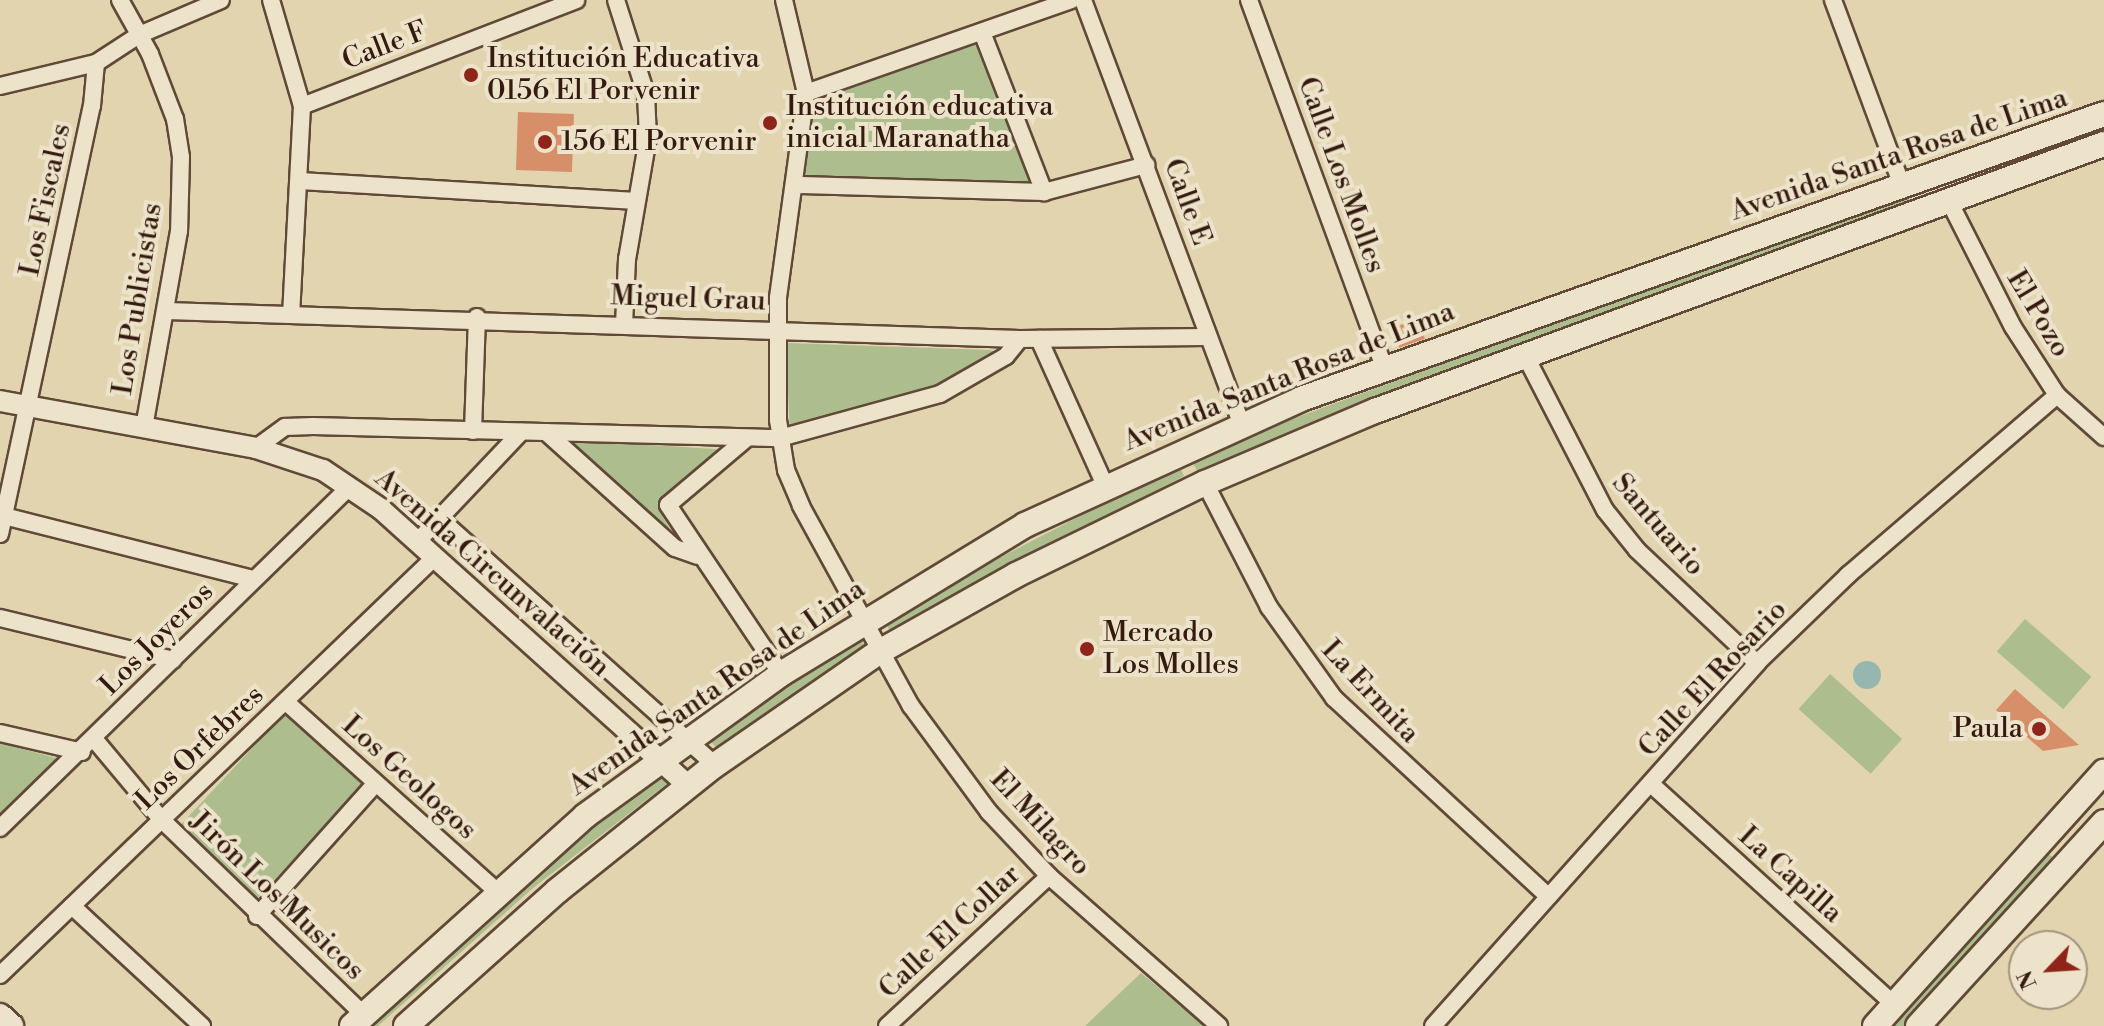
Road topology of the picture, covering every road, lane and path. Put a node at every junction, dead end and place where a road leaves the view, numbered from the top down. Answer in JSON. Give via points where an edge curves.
{"nodes":[{"id":1,"x":120,"y":0,"type":"edge"},
{"id":2,"x":221,"y":0,"type":"edge"},
{"id":3,"x":271,"y":0,"type":"edge"},
{"id":4,"x":576,"y":0,"type":"edge"},
{"id":5,"x":616,"y":0,"type":"edge"},
{"id":6,"x":784,"y":0,"type":"edge"},
{"id":7,"x":1071,"y":0,"type":"edge"},
{"id":8,"x":1083,"y":0,"type":"edge"},
{"id":9,"x":1249,"y":0,"type":"edge"},
{"id":10,"x":1833,"y":0,"type":"edge"},
{"id":11,"x":982,"y":32,"type":"junction"},
{"id":12,"x":139,"y":35,"type":"junction"},
{"id":13,"x":96,"y":63,"type":"junction"},
{"id":14,"x":0,"y":86,"type":"edge"},
{"id":15,"x":806,"y":93,"type":"junction"},
{"id":16,"x":302,"y":106,"type":"junction"},
{"id":17,"x":2104,"y":114,"type":"edge"},
{"id":18,"x":2104,"y":144,"type":"edge"},
{"id":19,"x":1146,"y":165,"type":"junction"},
{"id":20,"x":300,"y":181,"type":"junction"},
{"id":21,"x":797,"y":185,"type":"junction"},
{"id":22,"x":1902,"y":186,"type":"junction"},
{"id":23,"x":1044,"y":192,"type":"junction"},
{"id":24,"x":636,"y":201,"type":"junction"},
{"id":25,"x":1949,"y":201,"type":"junction"},
{"id":26,"x":167,"y":311,"type":"junction"},
{"id":27,"x":291,"y":313,"type":"junction"},
{"id":28,"x":477,"y":317,"type":"junction"},
{"id":29,"x":624,"y":324,"type":"junction"},
{"id":30,"x":777,"y":328,"type":"junction"},
{"id":31,"x":1208,"y":337,"type":"junction"},
{"id":32,"x":1020,"y":339,"type":"junction"},
{"id":33,"x":1039,"y":339,"type":"junction"},
{"id":34,"x":1526,"y":357,"type":"junction"},
{"id":35,"x":1384,"y":367,"type":"junction"},
{"id":36,"x":2057,"y":395,"type":"junction"},
{"id":37,"x":0,"y":401,"type":"edge"},
{"id":38,"x":28,"y":406,"type":"junction"},
{"id":39,"x":1241,"y":423,"type":"junction"},
{"id":40,"x":144,"y":427,"type":"junction"},
{"id":41,"x":473,"y":431,"type":"junction"},
{"id":42,"x":521,"y":432,"type":"junction"},
{"id":43,"x":546,"y":432,"type":"junction"},
{"id":44,"x":2104,"y":437,"type":"edge"},
{"id":45,"x":780,"y":438,"type":"junction"},
{"id":46,"x":746,"y":439,"type":"junction"},
{"id":47,"x":256,"y":448,"type":"junction"},
{"id":48,"x":1205,"y":483,"type":"junction"},
{"id":49,"x":1105,"y":485,"type":"junction"},
{"id":50,"x":350,"y":486,"type":"junction"},
{"id":51,"x":4,"y":516,"type":"junction"},
{"id":52,"x":440,"y":519,"type":"junction"},
{"id":53,"x":0,"y":534,"type":"edge"},
{"id":54,"x":418,"y":541,"type":"junction"},
{"id":55,"x":698,"y":556,"type":"junction"},
{"id":56,"x":435,"y":557,"type":"junction"},
{"id":57,"x":253,"y":579,"type":"junction"},
{"id":58,"x":0,"y":618,"type":"edge"},
{"id":59,"x":862,"y":622,"type":"junction"},
{"id":60,"x":879,"y":652,"type":"junction"},
{"id":61,"x":173,"y":660,"type":"junction"},
{"id":62,"x":1757,"y":663,"type":"junction"},
{"id":63,"x":781,"y":674,"type":"junction"},
{"id":64,"x":286,"y":702,"type":"junction"},
{"id":65,"x":0,"y":733,"type":"edge"},
{"id":66,"x":689,"y":740,"type":"junction"},
{"id":67,"x":88,"y":746,"type":"junction"},
{"id":68,"x":661,"y":760,"type":"junction"},
{"id":69,"x":715,"y":765,"type":"junction"},
{"id":70,"x":2104,"y":772,"type":"edge"},
{"id":71,"x":376,"y":783,"type":"junction"},
{"id":72,"x":1651,"y":784,"type":"junction"},
{"id":73,"x":688,"y":785,"type":"junction"},
{"id":74,"x":162,"y":820,"type":"junction"},
{"id":75,"x":2104,"y":822,"type":"edge"},
{"id":76,"x":0,"y":828,"type":"edge"},
{"id":77,"x":2045,"y":837,"type":"junction"},
{"id":78,"x":2070,"y":860,"type":"junction"},
{"id":79,"x":1049,"y":876,"type":"junction"},
{"id":80,"x":498,"y":892,"type":"junction"},
{"id":81,"x":1548,"y":896,"type":"junction"},
{"id":82,"x":72,"y":906,"type":"junction"},
{"id":83,"x":257,"y":916,"type":"junction"},
{"id":84,"x":0,"y":975,"type":"edge"},
{"id":85,"x":1894,"y":1004,"type":"junction"},
{"id":86,"x":0,"y":1016,"type":"edge"},
{"id":87,"x":358,"y":1020,"type":"edge"},
{"id":88,"x":11,"y":1026,"type":"edge"},
{"id":89,"x":202,"y":1026,"type":"edge"},
{"id":90,"x":406,"y":1026,"type":"edge"},
{"id":91,"x":887,"y":1026,"type":"edge"},
{"id":92,"x":1219,"y":1026,"type":"edge"},
{"id":93,"x":1433,"y":1026,"type":"edge"},
{"id":94,"x":1875,"y":1026,"type":"edge"},
{"id":95,"x":1918,"y":1026,"type":"edge"}],
"edges":[{"from":1,"to":12,"type":"street","name":"Los Publicistas"},
{"from":2,"to":12,"type":"street"},
{"from":3,"to":16,"type":"street"},
{"from":4,"to":16,"type":"street","name":"Calle F"},
{"from":5,"to":24,"type":"street","via":[[646,94],[648,138]]},
{"from":6,"to":15,"type":"street","name":"El Milagro"},
{"from":7,"to":11,"type":"street"},
{"from":8,"to":19,"type":"street","name":"Calle E"},
{"from":9,"to":35,"type":"street","name":"Calle Los Molles"},
{"from":10,"to":22,"type":"street"},
{"from":11,"to":15,"type":"street"},
{"from":11,"to":23,"type":"street"},
{"from":12,"to":13,"type":"street"},
{"from":12,"to":26,"type":"street","name":"Los Publicistas","via":[[175,119],[181,157],[179,231]]},
{"from":13,"to":14,"type":"street"},
{"from":13,"to":38,"type":"street","name":"Los Fiscales"},
{"from":15,"to":21,"type":"street","name":"El Milagro"},
{"from":16,"to":20,"type":"street"},
{"from":17,"to":22,"type":"main road","name":"Avenida Santa Rosa de Lima"},
{"from":18,"to":25,"type":"main road","name":"Avenida Santa Rosa de Lima"},
{"from":19,"to":23,"type":"street"},
{"from":19,"to":31,"type":"street","name":"Calle E"},
{"from":20,"to":24,"type":"street"},
{"from":20,"to":27,"type":"street"},
{"from":21,"to":23,"type":"street"},
{"from":21,"to":30,"type":"street","name":"El Milagro"},
{"from":22,"to":35,"type":"main road","name":"Avenida Santa Rosa de Lima"},
{"from":24,"to":29,"type":"street"},
{"from":25,"to":34,"type":"main road","name":"Avenida Santa Rosa de Lima"},
{"from":25,"to":36,"type":"street","name":"El Pozo","via":[[2013,327]]},
{"from":26,"to":27,"type":"street","name":"Miguel Grau"},
{"from":26,"to":40,"type":"street","name":"Los Publicistas"},
{"from":27,"to":28,"type":"street","name":"Miguel Grau"},
{"from":28,"to":29,"type":"street","name":"Miguel Grau"},
{"from":28,"to":41,"type":"street"},
{"from":29,"to":30,"type":"street","name":"Miguel Grau"},
{"from":30,"to":32,"type":"street","name":"Miguel Grau"},
{"from":30,"to":45,"type":"street","name":"El Milagro"},
{"from":31,"to":33,"type":"street","name":"Miguel Grau"},
{"from":31,"to":39,"type":"street","name":"Calle E"},
{"from":32,"to":33,"type":"street","name":"Miguel Grau"},
{"from":32,"to":45,"type":"street","via":[[986,370],[940,394]]},
{"from":33,"to":49,"type":"street"},
{"from":34,"to":48,"type":"main road","name":"Avenida Santa Rosa de Lima"},
{"from":34,"to":62,"type":"street","name":"Santuario","via":[[1605,510],[1637,550]]},
{"from":35,"to":39,"type":"main road","name":"Avenida Santa Rosa de Lima"},
{"from":36,"to":44,"type":"street","name":"El Pozo"},
{"from":36,"to":62,"type":"street","name":"Calle El Rosario","via":[[1848,575]]},
{"from":37,"to":38,"type":"street","name":"Avenida Circunvalación"},
{"from":38,"to":40,"type":"street","name":"Avenida Circunvalación"},
{"from":38,"to":51,"type":"street","name":"Los Fiscales"},
{"from":39,"to":49,"type":"main road","name":"Avenida Santa Rosa de Lima"},
{"from":40,"to":47,"type":"street","name":"Avenida Circunvalación"},
{"from":41,"to":42,"type":"street"},
{"from":41,"to":47,"type":"street","via":[[285,427]]},
{"from":42,"to":43,"type":"street"},
{"from":42,"to":52,"type":"street"},
{"from":43,"to":46,"type":"street"},
{"from":43,"to":55,"type":"street","via":[[675,548]]},
{"from":45,"to":46,"type":"street"},
{"from":45,"to":59,"type":"street","name":"El Milagro","via":[[801,506]]},
{"from":46,"to":55,"type":"street","via":[[668,505]]},
{"from":47,"to":50,"type":"street","name":"Avenida Circunvalación","via":[[323,470]]},
{"from":48,"to":60,"type":"main road","name":"Avenida Santa Rosa de Lima","via":[[1016,575]]},
{"from":48,"to":81,"type":"street","name":"La Ermita","via":[[1269,607],[1334,698]]},
{"from":49,"to":59,"type":"main road","name":"Avenida Santa Rosa de Lima","via":[[953,565]]},
{"from":50,"to":54,"type":"street","name":"Avenida Circunvalación"},
{"from":50,"to":57,"type":"street","name":"Los Joyeros"},
{"from":51,"to":53,"type":"street","name":"Los Fiscales"},
{"from":51,"to":57,"type":"street"},
{"from":52,"to":54,"type":"street"},
{"from":52,"to":66,"type":"street","name":"Avenida Circunvalación"},
{"from":54,"to":56,"type":"street","name":"Avenida Circunvalación"},
{"from":55,"to":63,"type":"street"},
{"from":56,"to":64,"type":"street","name":"Los Orfebres"},
{"from":56,"to":68,"type":"street","name":"Avenida Circunvalación"},
{"from":57,"to":61,"type":"street","name":"Los Joyeros"},
{"from":58,"to":61,"type":"street"},
{"from":59,"to":60,"type":"street","name":"El Milagro"},
{"from":59,"to":63,"type":"main road","name":"Avenida Santa Rosa de Lima"},
{"from":60,"to":69,"type":"main road","name":"Avenida Santa Rosa de Lima"},
{"from":60,"to":79,"type":"street","name":"El Milagro","via":[[950,762]]},
{"from":61,"to":67,"type":"street","name":"Los Joyeros"},
{"from":62,"to":72,"type":"street","name":"Calle El Rosario"},
{"from":63,"to":66,"type":"main road","name":"Avenida Santa Rosa de Lima"},
{"from":64,"to":71,"type":"street","name":"Los Geologos"},
{"from":64,"to":74,"type":"street","name":"Los Orfebres"},
{"from":65,"to":67,"type":"street"},
{"from":66,"to":68,"type":"main road","name":"Avenida Santa Rosa de Lima"},
{"from":66,"to":69,"type":"street","name":"Avenida Circunvalación"},
{"from":67,"to":74,"type":"street","name":"Jirón Los Musicos"},
{"from":67,"to":76,"type":"street","name":"Los Joyeros"},
{"from":68,"to":73,"type":"street","name":"Avenida Circunvalación"},
{"from":68,"to":80,"type":"main road","name":"Avenida Santa Rosa de Lima"},
{"from":69,"to":73,"type":"main road","name":"Avenida Santa Rosa de Lima"},
{"from":70,"to":77,"type":"main road"},
{"from":71,"to":80,"type":"street","name":"Los Geologos"},
{"from":71,"to":83,"type":"street"},
{"from":72,"to":81,"type":"street","name":"Calle El Rosario"},
{"from":72,"to":85,"type":"street","name":"La Capilla"},
{"from":73,"to":90,"type":"main road","name":"Avenida Santa Rosa de Lima"},
{"from":74,"to":82,"type":"street","name":"Los Orfebres"},
{"from":74,"to":83,"type":"street","name":"Jirón Los Musicos"},
{"from":75,"to":78,"type":"main road"},
{"from":77,"to":78,"type":"main road"},
{"from":77,"to":85,"type":"main road"},
{"from":78,"to":95,"type":"main road"},
{"from":79,"to":91,"type":"street","name":"Calle El Collar"},
{"from":79,"to":92,"type":"street","name":"El Milagro"},
{"from":80,"to":87,"type":"main road","name":"Avenida Santa Rosa de Lima"},
{"from":81,"to":93,"type":"street","name":"Calle El Rosario"},
{"from":82,"to":84,"type":"street","name":"Los Orfebres"},
{"from":82,"to":89,"type":"street"},
{"from":83,"to":87,"type":"street","name":"Jirón Los Musicos"},
{"from":85,"to":94,"type":"main road"},
{"from":86,"to":88,"type":"main road"}]}
